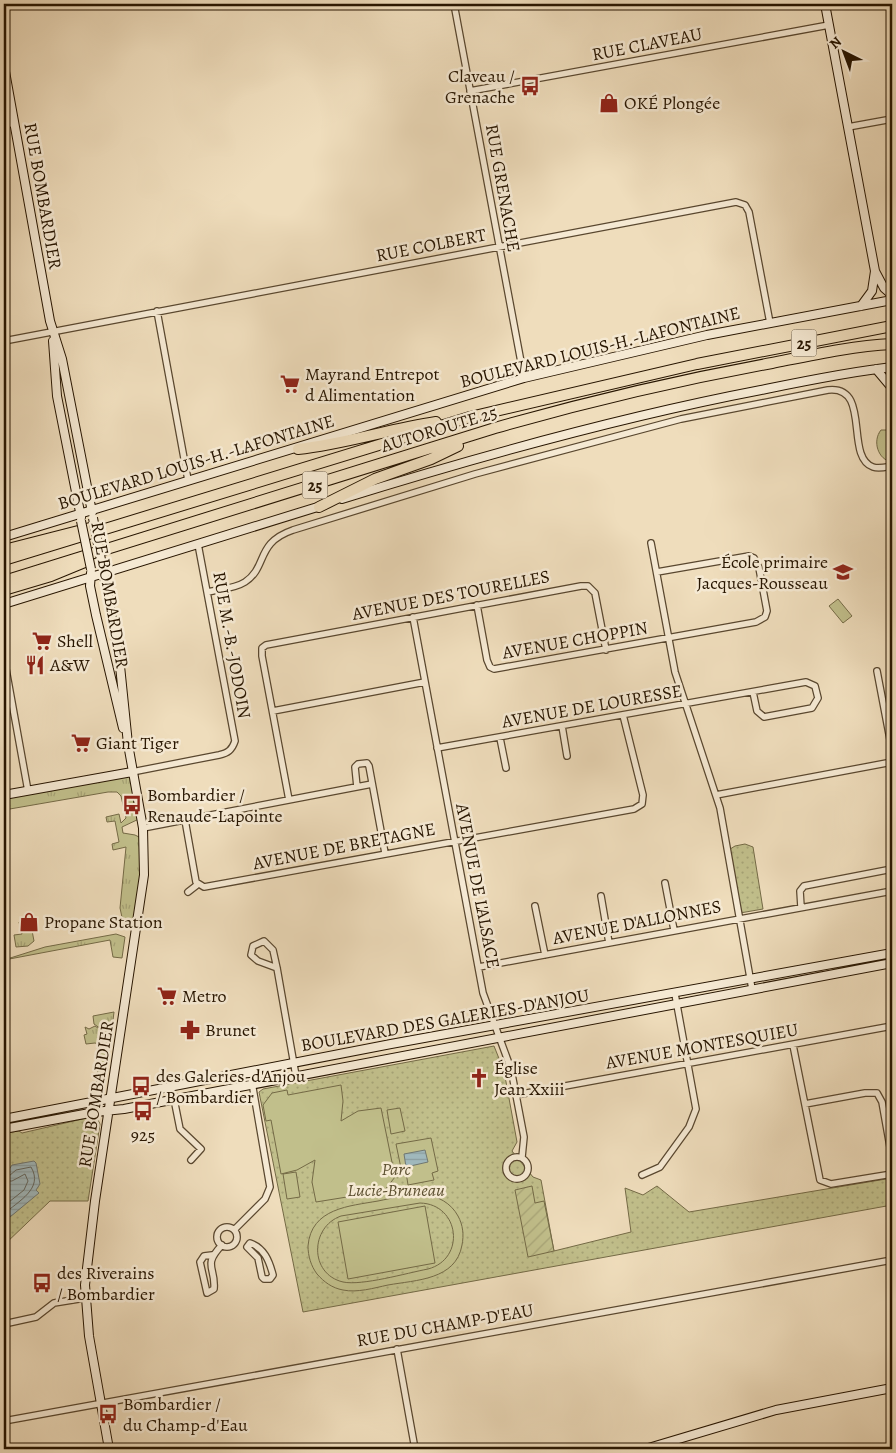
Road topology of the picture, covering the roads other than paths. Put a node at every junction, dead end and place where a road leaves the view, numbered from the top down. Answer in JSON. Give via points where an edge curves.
{"nodes":[{"id":1,"x":454,"y":4,"type":"edge"},
{"id":2,"x":826,"y":4,"type":"edge"},
{"id":3,"x":829,"y":25,"type":"junction"},
{"id":4,"x":4,"y":66,"type":"edge"},
{"id":5,"x":470,"y":91,"type":"junction"},
{"id":6,"x":892,"y":119,"type":"edge"},
{"id":7,"x":14,"y":123,"type":"junction"},
{"id":8,"x":4,"y":125,"type":"edge"},
{"id":9,"x":848,"y":127,"type":"junction"},
{"id":10,"x":499,"y":247,"type":"junction"},
{"id":11,"x":876,"y":271,"type":"junction"},
{"id":12,"x":892,"y":295,"type":"edge"},
{"id":13,"x":892,"y":300,"type":"edge"},
{"id":14,"x":861,"y":306,"type":"junction"},
{"id":15,"x":157,"y":311,"type":"junction"},
{"id":16,"x":892,"y":322,"type":"edge"},
{"id":17,"x":770,"y":323,"type":"junction"},
{"id":18,"x":892,"y":326,"type":"edge"},
{"id":19,"x":53,"y":332,"type":"junction"},
{"id":20,"x":859,"y":333,"type":"junction"},
{"id":21,"x":4,"y":341,"type":"edge"},
{"id":22,"x":892,"y":344,"type":"edge"},
{"id":23,"x":892,"y":367,"type":"edge"},
{"id":24,"x":876,"y":369,"type":"junction"},
{"id":25,"x":524,"y":378,"type":"junction"},
{"id":26,"x":892,"y":388,"type":"edge"},
{"id":27,"x":470,"y":417,"type":"junction"},
{"id":28,"x":495,"y":428,"type":"junction"},
{"id":29,"x":298,"y":449,"type":"junction"},
{"id":30,"x":892,"y":466,"type":"edge"},
{"id":31,"x":188,"y":480,"type":"junction"},
{"id":32,"x":318,"y":507,"type":"junction"},
{"id":33,"x":162,"y":512,"type":"junction"},
{"id":34,"x":93,"y":514,"type":"junction"},
{"id":35,"x":81,"y":517,"type":"junction"},
{"id":36,"x":4,"y":537,"type":"edge"},
{"id":37,"x":134,"y":542,"type":"junction"},
{"id":38,"x":651,"y":543,"type":"dead end"},
{"id":39,"x":198,"y":544,"type":"junction"},
{"id":40,"x":4,"y":550,"type":"edge"},
{"id":41,"x":4,"y":560,"type":"edge"},
{"id":42,"x":103,"y":569,"type":"junction"},
{"id":43,"x":658,"y":572,"type":"junction"},
{"id":44,"x":91,"y":573,"type":"junction"},
{"id":45,"x":4,"y":580,"type":"edge"},
{"id":46,"x":4,"y":590,"type":"edge"},
{"id":47,"x":208,"y":592,"type":"junction"},
{"id":48,"x":4,"y":604,"type":"edge"},
{"id":49,"x":477,"y":605,"type":"junction"},
{"id":50,"x":413,"y":617,"type":"junction"},
{"id":51,"x":669,"y":638,"type":"junction"},
{"id":52,"x":606,"y":650,"type":"junction"},
{"id":53,"x":4,"y":658,"type":"edge"},
{"id":54,"x":877,"y":671,"type":"dead end"},
{"id":55,"x":425,"y":682,"type":"junction"},
{"id":56,"x":753,"y":692,"type":"junction"},
{"id":57,"x":685,"y":704,"type":"junction"},
{"id":58,"x":273,"y":711,"type":"junction"},
{"id":59,"x":623,"y":715,"type":"junction"},
{"id":60,"x":562,"y":726,"type":"junction"},
{"id":61,"x":500,"y":738,"type":"junction"},
{"id":62,"x":128,"y":744,"type":"junction"},
{"id":63,"x":437,"y":748,"type":"junction"},
{"id":64,"x":892,"y":750,"type":"edge"},
{"id":65,"x":567,"y":756,"type":"dead end"},
{"id":66,"x":892,"y":762,"type":"edge"},
{"id":67,"x":506,"y":768,"type":"dead end"},
{"id":68,"x":132,"y":772,"type":"junction"},
{"id":69,"x":372,"y":784,"type":"junction"},
{"id":70,"x":357,"y":787,"type":"junction"},
{"id":71,"x":28,"y":791,"type":"junction"},
{"id":72,"x":4,"y":795,"type":"edge"},
{"id":73,"x":716,"y":795,"type":"junction"},
{"id":74,"x":289,"y":800,"type":"junction"},
{"id":75,"x":185,"y":820,"type":"junction"},
{"id":76,"x":143,"y":828,"type":"junction"},
{"id":77,"x":454,"y":841,"type":"junction"},
{"id":78,"x":385,"y":853,"type":"junction"},
{"id":79,"x":892,"y":869,"type":"edge"},
{"id":80,"x":665,"y":883,"type":"dead end"},
{"id":81,"x":197,"y":885,"type":"junction"},
{"id":82,"x":892,"y":891,"type":"edge"},
{"id":83,"x":188,"y":892,"type":"dead end"},
{"id":84,"x":600,"y":896,"type":"dead end"},
{"id":85,"x":535,"y":906,"type":"dead end"},
{"id":86,"x":801,"y":907,"type":"junction"},
{"id":87,"x":740,"y":918,"type":"junction"},
{"id":88,"x":674,"y":930,"type":"junction"},
{"id":89,"x":610,"y":943,"type":"junction"},
{"id":90,"x":892,"y":953,"type":"edge"},
{"id":91,"x":545,"y":955,"type":"junction"},
{"id":92,"x":892,"y":964,"type":"edge"},
{"id":93,"x":479,"y":967,"type":"junction"},
{"id":94,"x":277,"y":968,"type":"junction"},
{"id":95,"x":751,"y":979,"type":"junction"},
{"id":96,"x":752,"y":989,"type":"junction"},
{"id":97,"x":675,"y":994,"type":"junction"},
{"id":98,"x":676,"y":1004,"type":"junction"},
{"id":99,"x":494,"y":1026,"type":"junction"},
{"id":100,"x":892,"y":1026,"type":"edge"},
{"id":101,"x":498,"y":1037,"type":"junction"},
{"id":102,"x":391,"y":1044,"type":"junction"},
{"id":103,"x":793,"y":1045,"type":"junction"},
{"id":104,"x":393,"y":1058,"type":"junction"},
{"id":105,"x":294,"y":1063,"type":"junction"},
{"id":106,"x":687,"y":1064,"type":"junction"},
{"id":107,"x":250,"y":1071,"type":"junction"},
{"id":108,"x":296,"y":1076,"type":"junction"},
{"id":109,"x":252,"y":1084,"type":"junction"},
{"id":110,"x":516,"y":1095,"type":"junction"},
{"id":111,"x":111,"y":1098,"type":"junction"},
{"id":112,"x":174,"y":1099,"type":"junction"},
{"id":113,"x":805,"y":1104,"type":"junction"},
{"id":114,"x":109,"y":1110,"type":"junction"},
{"id":115,"x":4,"y":1119,"type":"edge"},
{"id":116,"x":4,"y":1129,"type":"edge"},
{"id":117,"x":522,"y":1157,"type":"junction"},
{"id":118,"x":892,"y":1158,"type":"edge"},
{"id":119,"x":191,"y":1160,"type":"dead end"},
{"id":120,"x":892,"y":1174,"type":"edge"},
{"id":121,"x":642,"y":1175,"type":"dead end"},
{"id":122,"x":234,"y":1230,"type":"junction"},
{"id":123,"x":236,"y":1241,"type":"junction"},
{"id":124,"x":222,"y":1245,"type":"junction"},
{"id":125,"x":247,"y":1245,"type":"junction"},
{"id":126,"x":212,"y":1255,"type":"junction"},
{"id":127,"x":892,"y":1260,"type":"edge"},
{"id":128,"x":86,"y":1298,"type":"junction"},
{"id":129,"x":4,"y":1324,"type":"edge"},
{"id":130,"x":397,"y":1349,"type":"junction"},
{"id":131,"x":892,"y":1388,"type":"edge"},
{"id":132,"x":100,"y":1403,"type":"junction"},
{"id":133,"x":4,"y":1421,"type":"edge"},
{"id":134,"x":109,"y":1449,"type":"edge"},
{"id":135,"x":415,"y":1449,"type":"edge"},
{"id":136,"x":645,"y":1449,"type":"edge"}],
"edges":[{"from":1,"to":5,"type":"street","name":"RUE GRENACHE"},
{"from":2,"to":3,"type":"street"},
{"from":3,"to":5,"type":"street","name":"RUE CLAVEAU"},
{"from":3,"to":9,"type":"street"},
{"from":4,"to":7,"type":"street","name":"RUE BOMBARDIER"},
{"from":5,"to":10,"type":"street","name":"RUE GRENACHE"},
{"from":6,"to":9,"type":"street"},
{"from":7,"to":8,"type":"street"},
{"from":7,"to":19,"type":"street","name":"RUE BOMBARDIER"},
{"from":9,"to":11,"type":"street"},
{"from":10,"to":15,"type":"street","name":"RUE COLBERT"},
{"from":10,"to":17,"type":"street","name":"RUE COLBERT","via":[[741,203],[749,212]]},
{"from":10,"to":25,"type":"street","name":"RUE GRENACHE"},
{"from":11,"to":12,"type":"street","via":[[884,288]]},
{"from":11,"to":14,"type":"street","via":[[872,291]]},
{"from":13,"to":14,"type":"street","name":"BOULEVARD LOUIS-H.-LAFONTAINE"},
{"from":14,"to":17,"type":"street","name":"BOULEVARD LOUIS-H.-LAFONTAINE"},
{"from":15,"to":19,"type":"street","name":"RUE COLBERT"},
{"from":15,"to":31,"type":"street"},
{"from":16,"to":20,"type":"highway"},
{"from":17,"to":25,"type":"street","name":"BOULEVARD LOUIS-H.-LAFONTAINE"},
{"from":18,"to":20,"type":"highway","name":"AUTOROUTE 25","number":"25"},
{"from":19,"to":21,"type":"street","name":"RUE COLBERT"},
{"from":19,"to":34,"type":"street","name":"RUE BOMBARDIER","via":[[62,360]]},
{"from":19,"to":35,"type":"street","name":"RUE BOMBARDIER","via":[[57,396]]},
{"from":20,"to":27,"type":"highway","name":"AUTOROUTE 25","number":"25","via":[[690,365]]},
{"from":22,"to":28,"type":"highway","name":"AUTOROUTE 25","number":"25","via":[[709,375]]},
{"from":23,"to":24,"type":"street"},
{"from":24,"to":26,"type":"street"},
{"from":24,"to":32,"type":"street","via":[[648,413]]},
{"from":25,"to":29,"type":"street","name":"BOULEVARD LOUIS-H.-LAFONTAINE","via":[[358,427]]},
{"from":27,"to":29,"type":"highway","via":[[401,427],[329,446]]},
{"from":27,"to":33,"type":"highway","name":"AUTOROUTE 25","number":"25"},
{"from":28,"to":32,"type":"highway"},
{"from":28,"to":37,"type":"highway","name":"AUTOROUTE 25","number":"25"},
{"from":29,"to":31,"type":"street","name":"BOULEVARD LOUIS-H.-LAFONTAINE"},
{"from":30,"to":47,"type":"street","via":[[870,466],[862,457],[848,396],[828,390],[686,417],[475,474],[294,530],[271,542],[248,580]]},
{"from":31,"to":34,"type":"street","name":"BOULEVARD LOUIS-H.-LAFONTAINE"},
{"from":32,"to":39,"type":"street"},
{"from":33,"to":40,"type":"highway","via":[[39,539]]},
{"from":33,"to":41,"type":"highway","name":"AUTOROUTE 25","number":"25"},
{"from":34,"to":35,"type":"street","name":"BOULEVARD LOUIS-H.-LAFONTAINE"},
{"from":34,"to":42,"type":"street","name":"RUE BOMBARDIER","bridge":true},
{"from":35,"to":36,"type":"street","name":"BOULEVARD LOUIS-H.-LAFONTAINE"},
{"from":35,"to":44,"type":"street","name":"RUE BOMBARDIER","bridge":true},
{"from":37,"to":45,"type":"highway","name":"AUTOROUTE 25","number":"25"},
{"from":37,"to":46,"type":"highway","via":[[51,576]]},
{"from":38,"to":43,"type":"street"},
{"from":39,"to":42,"type":"street"},
{"from":39,"to":47,"type":"street","name":"RUE M.-B.-JODOIN"},
{"from":42,"to":44,"type":"street"},
{"from":42,"to":62,"type":"street","name":"RUE BOMBARDIER","via":[[122,679]]},
{"from":43,"to":51,"type":"street"},
{"from":43,"to":51,"type":"street","name":"AVENUE CHOPPIN","via":[[749,556],[757,563],[766,607],[766,614],[761,620]]},
{"from":44,"to":48,"type":"street"},
{"from":44,"to":62,"type":"street","name":"RUE BOMBARDIER","via":[[90,586],[97,623]]},
{"from":47,"to":68,"type":"street","name":"RUE M.-B.-JODOIN","via":[[234,741],[230,751]]},
{"from":49,"to":50,"type":"street","name":"AVENUE DES TOURELLES"},
{"from":49,"to":52,"type":"street","name":"AVENUE DES TOURELLES","via":[[588,586],[595,592]]},
{"from":49,"to":52,"type":"street","name":"AVENUE CHOPPIN","via":[[487,660],[494,669]]},
{"from":50,"to":55,"type":"street","name":"AVENUE DE L'ALSACE"},
{"from":50,"to":58,"type":"street","name":"AVENUE DES TOURELLES","via":[[262,648]]},
{"from":51,"to":52,"type":"street","name":"AVENUE CHOPPIN"},
{"from":51,"to":57,"type":"street"},
{"from":53,"to":71,"type":"street"},
{"from":54,"to":64,"type":"street"},
{"from":55,"to":58,"type":"street"},
{"from":55,"to":63,"type":"street","name":"AVENUE DE L'ALSACE"},
{"from":56,"to":56,"type":"street","name":"AVENUE DE LOURESSE","via":[[808,682],[815,686],[818,698],[815,706],[808,709],[764,717],[757,711]]},
{"from":56,"to":57,"type":"street","name":"AVENUE DE LOURESSE"},
{"from":57,"to":59,"type":"street","name":"AVENUE DE LOURESSE"},
{"from":57,"to":73,"type":"street"},
{"from":58,"to":74,"type":"street"},
{"from":59,"to":60,"type":"street","name":"AVENUE DE LOURESSE"},
{"from":59,"to":77,"type":"street","name":"AVENUE DE BRETAGNE","via":[[643,795],[638,808]]},
{"from":60,"to":61,"type":"street","name":"AVENUE DE LOURESSE"},
{"from":60,"to":65,"type":"street"},
{"from":61,"to":63,"type":"street","name":"AVENUE DE LOURESSE"},
{"from":61,"to":67,"type":"street"},
{"from":62,"to":68,"type":"street","name":"RUE BOMBARDIER"},
{"from":63,"to":77,"type":"street","name":"AVENUE DE L'ALSACE"},
{"from":66,"to":73,"type":"street"},
{"from":68,"to":71,"type":"street"},
{"from":68,"to":76,"type":"street","name":"RUE BOMBARDIER"},
{"from":69,"to":70,"type":"street"},
{"from":69,"to":70,"type":"street","via":[[368,763],[358,764],[354,768]]},
{"from":69,"to":78,"type":"street"},
{"from":70,"to":74,"type":"street"},
{"from":71,"to":72,"type":"street"},
{"from":73,"to":87,"type":"street"},
{"from":74,"to":75,"type":"street"},
{"from":75,"to":76,"type":"street"},
{"from":75,"to":81,"type":"street"},
{"from":76,"to":111,"type":"street","name":"RUE BOMBARDIER","via":[[144,875]]},
{"from":77,"to":78,"type":"street","name":"AVENUE DE BRETAGNE"},
{"from":77,"to":93,"type":"street","name":"AVENUE DE L'ALSACE"},
{"from":78,"to":81,"type":"street","name":"AVENUE DE BRETAGNE","via":[[204,888]]},
{"from":79,"to":86,"type":"street","via":[[804,886],[800,891]]},
{"from":80,"to":88,"type":"street"},
{"from":81,"to":83,"type":"street"},
{"from":82,"to":86,"type":"street","name":"AVENUE D'ALLONNES"},
{"from":84,"to":89,"type":"street"},
{"from":85,"to":91,"type":"street"},
{"from":86,"to":87,"type":"street","name":"AVENUE D'ALLONNES"},
{"from":87,"to":88,"type":"street","name":"AVENUE D'ALLONNES"},
{"from":87,"to":95,"type":"street"},
{"from":88,"to":89,"type":"street","name":"AVENUE D'ALLONNES"},
{"from":89,"to":91,"type":"street","name":"AVENUE D'ALLONNES"},
{"from":90,"to":95,"type":"street","name":"BOULEVARD DES GALERIES-D'ANJOU"},
{"from":91,"to":93,"type":"street","name":"AVENUE D'ALLONNES"},
{"from":92,"to":96,"type":"street","name":"BOULEVARD DES GALERIES-D'ANJOU"},
{"from":93,"to":99,"type":"street","name":"AVENUE DE L'ALSACE","via":[[483,993]]},
{"from":94,"to":94,"type":"street","via":[[269,944],[261,941],[253,946],[251,955],[255,960]]},
{"from":94,"to":105,"type":"street"},
{"from":95,"to":96,"type":"street"},
{"from":95,"to":97,"type":"street","name":"BOULEVARD DES GALERIES-D'ANJOU"},
{"from":96,"to":98,"type":"street","name":"BOULEVARD DES GALERIES-D'ANJOU"},
{"from":97,"to":98,"type":"street"},
{"from":97,"to":99,"type":"street","name":"BOULEVARD DES GALERIES-D'ANJOU"},
{"from":98,"to":101,"type":"street","name":"BOULEVARD DES GALERIES-D'ANJOU"},
{"from":98,"to":106,"type":"street"},
{"from":99,"to":101,"type":"street","name":"AVENUE DE L'ALSACE"},
{"from":99,"to":102,"type":"street","name":"BOULEVARD DES GALERIES-D'ANJOU"},
{"from":100,"to":103,"type":"street","name":"AVENUE MONTESQUIEU"},
{"from":101,"to":104,"type":"street","name":"BOULEVARD DES GALERIES-D'ANJOU"},
{"from":101,"to":110,"type":"street","name":"AVENUE DE L'ALSACE","via":[[511,1069]]},
{"from":102,"to":104,"type":"street"},
{"from":102,"to":105,"type":"street","name":"BOULEVARD DES GALERIES-D'ANJOU"},
{"from":103,"to":106,"type":"street","name":"AVENUE MONTESQUIEU"},
{"from":103,"to":113,"type":"street"},
{"from":104,"to":108,"type":"street","name":"BOULEVARD DES GALERIES-D'ANJOU"},
{"from":105,"to":107,"type":"street","name":"BOULEVARD DES GALERIES-D'ANJOU"},
{"from":105,"to":108,"type":"street"},
{"from":106,"to":110,"type":"street","name":"AVENUE MONTESQUIEU"},
{"from":106,"to":121,"type":"street","via":[[696,1109],[694,1117],[660,1167]]},
{"from":107,"to":109,"type":"street"},
{"from":107,"to":111,"type":"street","name":"BOULEVARD DES GALERIES-D'ANJOU"},
{"from":108,"to":109,"type":"street","name":"BOULEVARD DES GALERIES-D'ANJOU"},
{"from":109,"to":112,"type":"street","name":"BOULEVARD DES GALERIES-D'ANJOU"},
{"from":109,"to":122,"type":"street","via":[[270,1187],[264,1199]]},
{"from":110,"to":117,"type":"street","name":"AVENUE DE L'ALSACE","via":[[524,1138]]},
{"from":111,"to":114,"type":"street","name":"RUE BOMBARDIER"},
{"from":111,"to":115,"type":"street","name":"BOULEVARD DES GALERIES-D'ANJOU"},
{"from":112,"to":114,"type":"street","name":"BOULEVARD DES GALERIES-D'ANJOU"},
{"from":112,"to":119,"type":"street","via":[[180,1129],[201,1149]]},
{"from":113,"to":118,"type":"street","via":[[877,1093],[882,1102]]},
{"from":113,"to":120,"type":"street","via":[[817,1173],[822,1182],[831,1184]]},
{"from":114,"to":116,"type":"street","name":"BOULEVARD DES GALERIES-D'ANJOU"},
{"from":114,"to":128,"type":"street","name":"RUE BOMBARDIER","via":[[89,1248]]},
{"from":117,"to":117,"type":"street","name":"AVENUE DE L'ALSACE","via":[[515,1156],[507,1164],[506,1171],[514,1178],[521,1178],[529,1170],[528,1162]]},
{"from":122,"to":123,"type":"street"},
{"from":122,"to":124,"type":"street","via":[[228,1227],[219,1231],[217,1237]]},
{"from":123,"to":124,"type":"street","via":[[230,1247]]},
{"from":123,"to":125,"type":"street"},
{"from":124,"to":126,"type":"street"},
{"from":125,"to":125,"type":"street","via":[[258,1258],[264,1279],[270,1279],[273,1275],[267,1258],[253,1244]]},
{"from":126,"to":126,"type":"street","via":[[204,1256],[200,1262],[206,1293],[211,1292],[214,1286],[210,1266]]},
{"from":127,"to":130,"type":"street","name":"RUE DU CHAMP-D'EAU"},
{"from":128,"to":129,"type":"street","via":[[54,1303],[36,1317]]},
{"from":128,"to":132,"type":"street","name":"RUE BOMBARDIER"},
{"from":130,"to":132,"type":"street","name":"RUE DU CHAMP-D'EAU"},
{"from":130,"to":135,"type":"street"},
{"from":131,"to":136,"type":"street","via":[[776,1410]]},
{"from":132,"to":133,"type":"street","name":"RUE DU CHAMP-D'EAU"},
{"from":132,"to":134,"type":"street","name":"RUE BOMBARDIER"}]}
